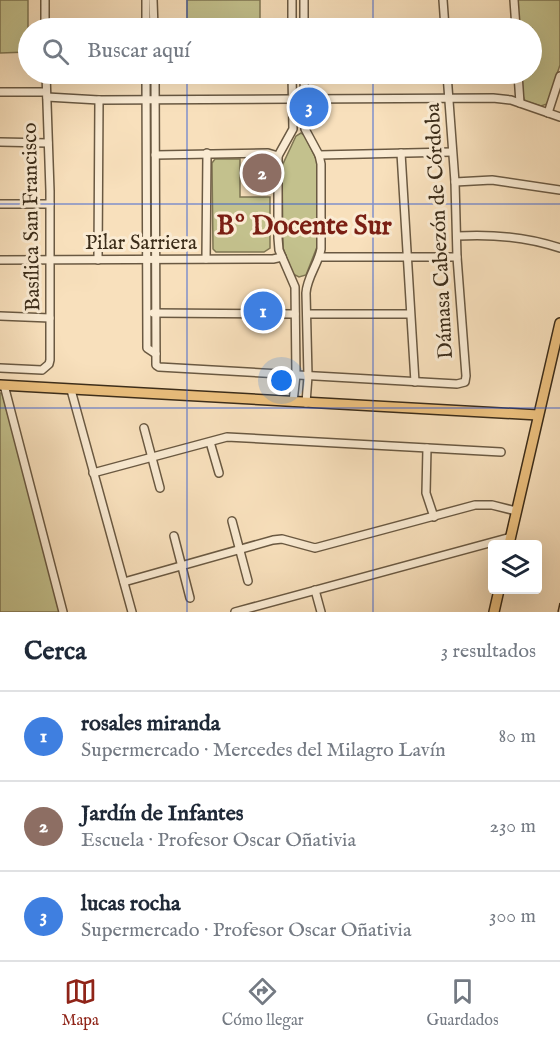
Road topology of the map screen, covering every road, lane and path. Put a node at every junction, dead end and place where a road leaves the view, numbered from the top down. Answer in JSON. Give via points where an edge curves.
{"nodes":[{"id":1,"x":45,"y":0,"type":"edge"},
{"id":2,"x":146,"y":0,"type":"edge"},
{"id":3,"x":153,"y":0,"type":"edge"},
{"id":4,"x":292,"y":0,"type":"edge"},
{"id":5,"x":304,"y":0,"type":"edge"},
{"id":6,"x":443,"y":0,"type":"edge"},
{"id":7,"x":514,"y":0,"type":"edge"},
{"id":8,"x":45,"y":18,"type":"edge"},
{"id":9,"x":146,"y":18,"type":"edge"},
{"id":10,"x":154,"y":18,"type":"edge"},
{"id":11,"x":292,"y":18,"type":"edge"},
{"id":12,"x":304,"y":18,"type":"edge"},
{"id":13,"x":444,"y":18,"type":"edge"},
{"id":14,"x":515,"y":18,"type":"edge"},
{"id":15,"x":560,"y":76,"type":"edge"},
{"id":16,"x":46,"y":84,"type":"edge"},
{"id":17,"x":146,"y":84,"type":"edge"},
{"id":18,"x":155,"y":84,"type":"edge"},
{"id":19,"x":292,"y":84,"type":"edge"},
{"id":20,"x":304,"y":84,"type":"edge"},
{"id":21,"x":448,"y":84,"type":"edge"},
{"id":22,"x":519,"y":84,"type":"edge"},
{"id":23,"x":0,"y":92,"type":"edge"},
{"id":24,"x":46,"y":94,"type":"junction"},
{"id":25,"x":449,"y":98,"type":"junction"},
{"id":26,"x":292,"y":99,"type":"junction"},
{"id":27,"x":304,"y":99,"type":"junction"},
{"id":28,"x":99,"y":100,"type":"junction"},
{"id":29,"x":146,"y":100,"type":"junction"},
{"id":30,"x":155,"y":100,"type":"junction"},
{"id":31,"x":520,"y":103,"type":"junction"},
{"id":32,"x":548,"y":113,"type":"junction"},
{"id":33,"x":560,"y":117,"type":"edge"},
{"id":34,"x":293,"y":129,"type":"junction"},
{"id":35,"x":305,"y":129,"type":"junction"},
{"id":36,"x":0,"y":142,"type":"edge"},
{"id":37,"x":48,"y":143,"type":"junction"},
{"id":38,"x":452,"y":152,"type":"junction"},
{"id":39,"x":207,"y":153,"type":"junction"},
{"id":40,"x":401,"y":153,"type":"junction"},
{"id":41,"x":319,"y":155,"type":"junction"},
{"id":42,"x":155,"y":156,"type":"junction"},
{"id":43,"x":278,"y":156,"type":"junction"},
{"id":44,"x":455,"y":182,"type":"junction"},
{"id":45,"x":560,"y":190,"type":"edge"},
{"id":46,"x":0,"y":204,"type":"edge"},
{"id":47,"x":50,"y":204,"type":"junction"},
{"id":48,"x":457,"y":236,"type":"junction"},
{"id":49,"x":560,"y":248,"type":"edge"},
{"id":50,"x":282,"y":257,"type":"junction"},
{"id":51,"x":320,"y":257,"type":"junction"},
{"id":52,"x":407,"y":257,"type":"junction"},
{"id":53,"x":457,"y":257,"type":"junction"},
{"id":54,"x":151,"y":259,"type":"junction"},
{"id":55,"x":206,"y":259,"type":"junction"},
{"id":56,"x":0,"y":260,"type":"edge"},
{"id":57,"x":50,"y":260,"type":"junction"},
{"id":58,"x":98,"y":260,"type":"junction"},
{"id":59,"x":306,"y":285,"type":"junction"},
{"id":60,"x":294,"y":286,"type":"junction"},
{"id":61,"x":147,"y":313,"type":"junction"},
{"id":62,"x":156,"y":313,"type":"junction"},
{"id":63,"x":295,"y":314,"type":"junction"},
{"id":64,"x":307,"y":314,"type":"junction"},
{"id":65,"x":410,"y":314,"type":"junction"},
{"id":66,"x":0,"y":316,"type":"edge"},
{"id":67,"x":50,"y":318,"type":"junction"},
{"id":68,"x":560,"y":323,"type":"edge"},
{"id":69,"x":156,"y":354,"type":"junction"},
{"id":70,"x":0,"y":368,"type":"edge"},
{"id":71,"x":296,"y":375,"type":"junction"},
{"id":72,"x":308,"y":376,"type":"junction"},
{"id":73,"x":415,"y":382,"type":"junction"},
{"id":74,"x":2,"y":385,"type":"edge"},
{"id":75,"x":71,"y":390,"type":"junction"},
{"id":76,"x":293,"y":402,"type":"junction"},
{"id":77,"x":306,"y":403,"type":"junction"},
{"id":78,"x":538,"y":415,"type":"junction"},
{"id":79,"x":144,"y":428,"type":"dead end"},
{"id":80,"x":210,"y":442,"type":"junction"},
{"id":81,"x":427,"y":448,"type":"junction"},
{"id":82,"x":501,"y":452,"type":"dead end"},
{"id":83,"x":152,"y":457,"type":"junction"},
{"id":84,"x":93,"y":472,"type":"junction"},
{"id":85,"x":219,"y":473,"type":"dead end"},
{"id":86,"x":160,"y":488,"type":"dead end"},
{"id":87,"x":516,"y":512,"type":"junction"},
{"id":88,"x":434,"y":517,"type":"junction"},
{"id":89,"x":232,"y":521,"type":"dead end"},
{"id":90,"x":174,"y":536,"type":"dead end"},
{"id":91,"x":510,"y":540,"type":"edge"},
{"id":92,"x":488,"y":547,"type":"edge"},
{"id":93,"x":239,"y":550,"type":"junction"},
{"id":94,"x":182,"y":566,"type":"junction"},
{"id":95,"x":248,"y":581,"type":"dead end"},
{"id":96,"x":124,"y":582,"type":"junction"},
{"id":97,"x":315,"y":590,"type":"junction"},
{"id":98,"x":498,"y":594,"type":"edge"},
{"id":99,"x":190,"y":598,"type":"dead end"},
{"id":100,"x":63,"y":612,"type":"edge"},
{"id":101,"x":132,"y":612,"type":"edge"},
{"id":102,"x":235,"y":612,"type":"edge"},
{"id":103,"x":321,"y":612,"type":"edge"},
{"id":104,"x":494,"y":612,"type":"edge"}],
"edges":[{"from":1,"to":8,"type":"street"},
{"from":2,"to":9,"type":"street"},
{"from":3,"to":10,"type":"street"},
{"from":4,"to":11,"type":"street"},
{"from":5,"to":12,"type":"street"},
{"from":6,"to":13,"type":"street"},
{"from":7,"to":14,"type":"street"},
{"from":15,"to":32,"type":"street"},
{"from":16,"to":24,"type":"street","name":"Basílica San Francisco"},
{"from":17,"to":29,"type":"street"},
{"from":18,"to":30,"type":"street"},
{"from":19,"to":26,"type":"street"},
{"from":20,"to":27,"type":"street"},
{"from":21,"to":25,"type":"street","name":"Dámasa Cabezón de Córdoba"},
{"from":22,"to":31,"type":"street"},
{"from":23,"to":24,"type":"street"},
{"from":24,"to":28,"type":"street"},
{"from":24,"to":37,"type":"street","name":"Basílica San Francisco"},
{"from":25,"to":27,"type":"street"},
{"from":25,"to":31,"type":"street","via":[[493,98]]},
{"from":25,"to":38,"type":"street","name":"Dámasa Cabezón de Córdoba"},
{"from":26,"to":30,"type":"street"},
{"from":26,"to":34,"type":"street"},
{"from":27,"to":35,"type":"street"},
{"from":28,"to":29,"type":"street"},
{"from":28,"to":58,"type":"street"},
{"from":29,"to":30,"type":"street"},
{"from":29,"to":54,"type":"street"},
{"from":30,"to":42,"type":"street"},
{"from":31,"to":32,"type":"street"},
{"from":32,"to":33,"type":"street"},
{"from":34,"to":35,"type":"street"},
{"from":34,"to":43,"type":"street"},
{"from":35,"to":41,"type":"street"},
{"from":36,"to":37,"type":"street"},
{"from":37,"to":47,"type":"street","name":"Basílica San Francisco"},
{"from":38,"to":40,"type":"street"},
{"from":38,"to":44,"type":"street","name":"Dámasa Cabezón de Córdoba"},
{"from":39,"to":42,"type":"street"},
{"from":39,"to":43,"type":"street"},
{"from":39,"to":55,"type":"street"},
{"from":40,"to":41,"type":"street"},
{"from":40,"to":52,"type":"street"},
{"from":41,"to":51,"type":"street"},
{"from":42,"to":54,"type":"street"},
{"from":43,"to":50,"type":"street","via":[[278,238]]},
{"from":44,"to":45,"type":"street","via":[[492,180]]},
{"from":44,"to":48,"type":"street","name":"Dámasa Cabezón de Córdoba"},
{"from":46,"to":47,"type":"street"},
{"from":47,"to":57,"type":"street","name":"Basílica San Francisco"},
{"from":48,"to":49,"type":"street","via":[[494,235]]},
{"from":48,"to":53,"type":"street","name":"Dámasa Cabezón de Córdoba"},
{"from":50,"to":55,"type":"street","name":"Pilar Sarriera"},
{"from":50,"to":60,"type":"street"},
{"from":51,"to":52,"type":"street"},
{"from":51,"to":59,"type":"street"},
{"from":52,"to":53,"type":"street"},
{"from":52,"to":65,"type":"street"},
{"from":53,"to":73,"type":"street","name":"Dámasa Cabezón de Córdoba","via":[[465,382]]},
{"from":54,"to":55,"type":"street","name":"Pilar Sarriera"},
{"from":54,"to":58,"type":"street","name":"Pilar Sarriera"},
{"from":54,"to":61,"type":"street"},
{"from":54,"to":62,"type":"street"},
{"from":56,"to":57,"type":"street","name":"Pilar Sarriera"},
{"from":57,"to":58,"type":"street","name":"Pilar Sarriera"},
{"from":57,"to":67,"type":"street","name":"Basílica San Francisco"},
{"from":59,"to":60,"type":"street"},
{"from":59,"to":64,"type":"street"},
{"from":60,"to":63,"type":"street"},
{"from":61,"to":62,"type":"street"},
{"from":61,"to":69,"type":"street","via":[[147,348]]},
{"from":62,"to":63,"type":"street"},
{"from":62,"to":69,"type":"street"},
{"from":63,"to":71,"type":"street"},
{"from":64,"to":65,"type":"street"},
{"from":64,"to":72,"type":"street"},
{"from":65,"to":73,"type":"street"},
{"from":66,"to":67,"type":"street"},
{"from":67,"to":70,"type":"street","name":"Basílica San Francisco","via":[[49,364],[42,370]]},
{"from":68,"to":78,"type":"main road"},
{"from":69,"to":71,"type":"street","via":[[159,367]]},
{"from":71,"to":72,"type":"street"},
{"from":71,"to":76,"type":"street"},
{"from":72,"to":73,"type":"street"},
{"from":72,"to":77,"type":"street"},
{"from":74,"to":75,"type":"main road"},
{"from":74,"to":100,"type":"street"},
{"from":75,"to":76,"type":"main road"},
{"from":75,"to":84,"type":"street"},
{"from":76,"to":77,"type":"main road"},
{"from":77,"to":78,"type":"main road"},
{"from":78,"to":87,"type":"main road"},
{"from":79,"to":83,"type":"street"},
{"from":80,"to":81,"type":"street","via":[[239,437]]},
{"from":80,"to":83,"type":"street"},
{"from":80,"to":85,"type":"street"},
{"from":81,"to":82,"type":"street"},
{"from":81,"to":88,"type":"street","via":[[426,485]]},
{"from":83,"to":84,"type":"street"},
{"from":83,"to":86,"type":"street"},
{"from":84,"to":96,"type":"street"},
{"from":87,"to":88,"type":"street","via":[[483,504]]},
{"from":87,"to":91,"type":"main road"},
{"from":88,"to":93,"type":"street","via":[[315,548],[282,539]]},
{"from":89,"to":93,"type":"street"},
{"from":90,"to":94,"type":"street"},
{"from":92,"to":97,"type":"street"},
{"from":93,"to":94,"type":"street"},
{"from":93,"to":95,"type":"street"},
{"from":94,"to":96,"type":"street"},
{"from":94,"to":99,"type":"street"},
{"from":96,"to":101,"type":"street"},
{"from":97,"to":102,"type":"street"},
{"from":97,"to":103,"type":"street"},
{"from":98,"to":104,"type":"main road"}]}
